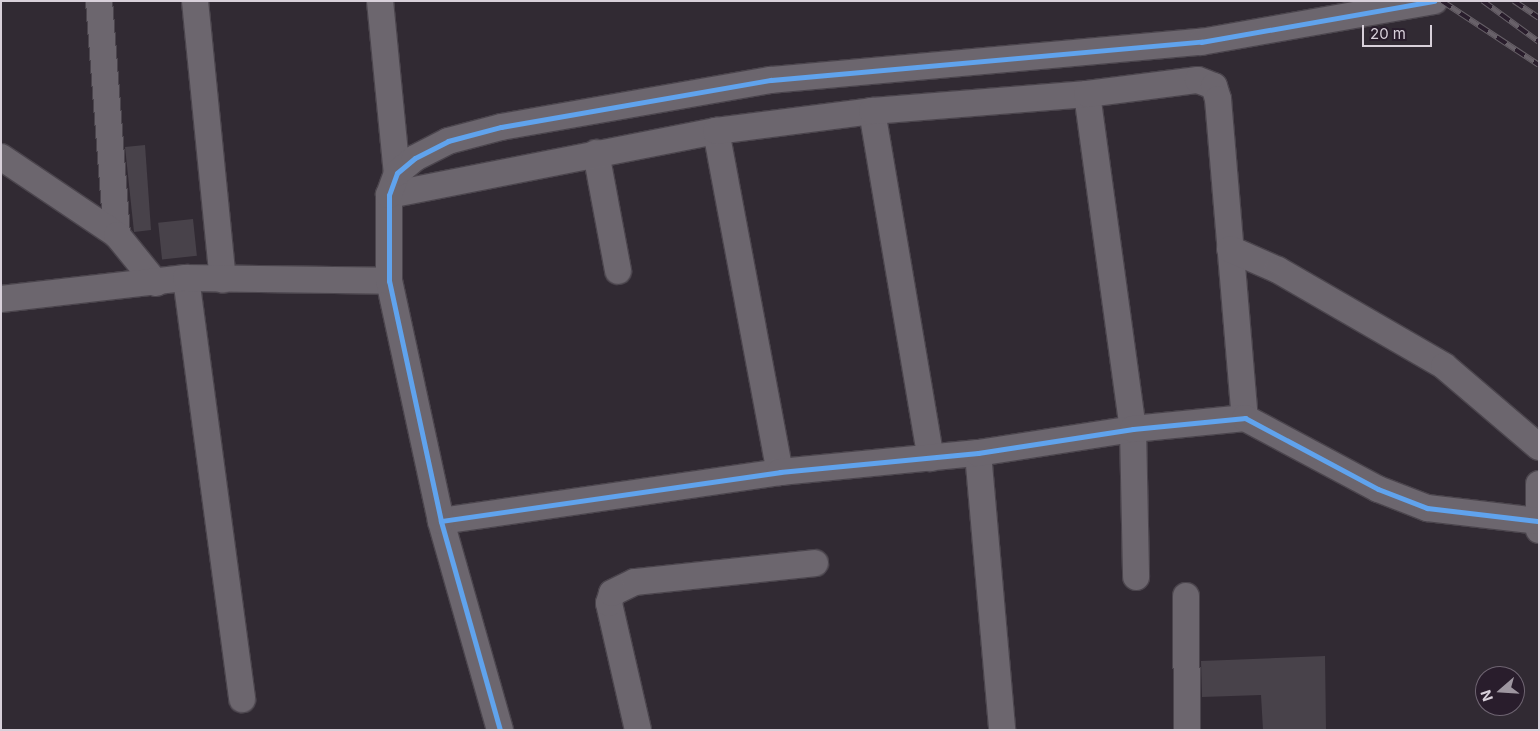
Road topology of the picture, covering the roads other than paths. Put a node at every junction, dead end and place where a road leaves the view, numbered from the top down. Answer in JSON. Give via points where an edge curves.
{"nodes":[{"id":1,"x":99,"y":1,"type":"edge"},
{"id":2,"x":194,"y":1,"type":"edge"},
{"id":3,"x":380,"y":1,"type":"edge"},
{"id":4,"x":1434,"y":1,"type":"edge"},
{"id":5,"x":1087,"y":94,"type":"junction"},
{"id":6,"x":872,"y":111,"type":"junction"},
{"id":7,"x":716,"y":131,"type":"junction"},
{"id":8,"x":596,"y":153,"type":"junction"},
{"id":9,"x":1,"y":157,"type":"edge"},
{"id":10,"x":393,"y":184,"type":"junction"},
{"id":11,"x":117,"y":235,"type":"junction"},
{"id":12,"x":1230,"y":250,"type":"junction"},
{"id":13,"x":618,"y":271,"type":"dead end"},
{"id":14,"x":186,"y":278,"type":"junction"},
{"id":15,"x":223,"y":280,"type":"junction"},
{"id":16,"x":389,"y":281,"type":"junction"},
{"id":17,"x":156,"y":283,"type":"junction"},
{"id":18,"x":1,"y":299,"type":"edge"},
{"id":19,"x":1245,"y":418,"type":"junction"},
{"id":20,"x":1133,"y":429,"type":"junction"},
{"id":21,"x":1539,"y":447,"type":"edge"},
{"id":22,"x":978,"y":453,"type":"junction"},
{"id":23,"x":931,"y":458,"type":"junction"},
{"id":24,"x":780,"y":472,"type":"junction"},
{"id":25,"x":1539,"y":484,"type":"edge"},
{"id":26,"x":440,"y":521,"type":"junction"},
{"id":27,"x":1538,"y":526,"type":"edge"},
{"id":28,"x":815,"y":563,"type":"dead end"},
{"id":29,"x":1136,"y":577,"type":"dead end"},
{"id":30,"x":1186,"y":596,"type":"dead end"},
{"id":31,"x":242,"y":699,"type":"dead end"},
{"id":32,"x":500,"y":730,"type":"edge"},
{"id":33,"x":638,"y":730,"type":"edge"},
{"id":34,"x":1002,"y":730,"type":"edge"},
{"id":35,"x":1187,"y":730,"type":"edge"}],
"edges":[{"from":1,"to":11,"type":"street"},
{"from":2,"to":15,"type":"street"},
{"from":3,"to":10,"type":"street"},
{"from":4,"to":10,"type":"street","via":[[1202,42],[771,80],[501,126],[448,141]]},
{"from":5,"to":6,"type":"street"},
{"from":5,"to":12,"type":"street","via":[[1198,80],[1214,86],[1218,99]]},
{"from":5,"to":20,"type":"street"},
{"from":6,"to":7,"type":"street"},
{"from":6,"to":23,"type":"street"},
{"from":7,"to":8,"type":"street"},
{"from":7,"to":24,"type":"street"},
{"from":8,"to":10,"type":"street"},
{"from":8,"to":13,"type":"street"},
{"from":9,"to":11,"type":"street"},
{"from":10,"to":16,"type":"street"},
{"from":11,"to":17,"type":"street"},
{"from":12,"to":19,"type":"street"},
{"from":12,"to":21,"type":"street","via":[[1278,270],[1444,366]]},
{"from":14,"to":15,"type":"street"},
{"from":14,"to":17,"type":"street"},
{"from":14,"to":31,"type":"street"},
{"from":15,"to":16,"type":"street"},
{"from":16,"to":26,"type":"street"},
{"from":17,"to":18,"type":"street"},
{"from":19,"to":20,"type":"street"},
{"from":19,"to":27,"type":"street","via":[[1378,489],[1427,508]]},
{"from":20,"to":22,"type":"street"},
{"from":20,"to":29,"type":"street"},
{"from":22,"to":23,"type":"street"},
{"from":22,"to":34,"type":"street"},
{"from":23,"to":24,"type":"street"},
{"from":24,"to":26,"type":"street"},
{"from":25,"to":27,"type":"street"},
{"from":26,"to":32,"type":"street"},
{"from":28,"to":33,"type":"street","via":[[635,582],[612,593],[609,603]]},
{"from":30,"to":35,"type":"street"}]}
